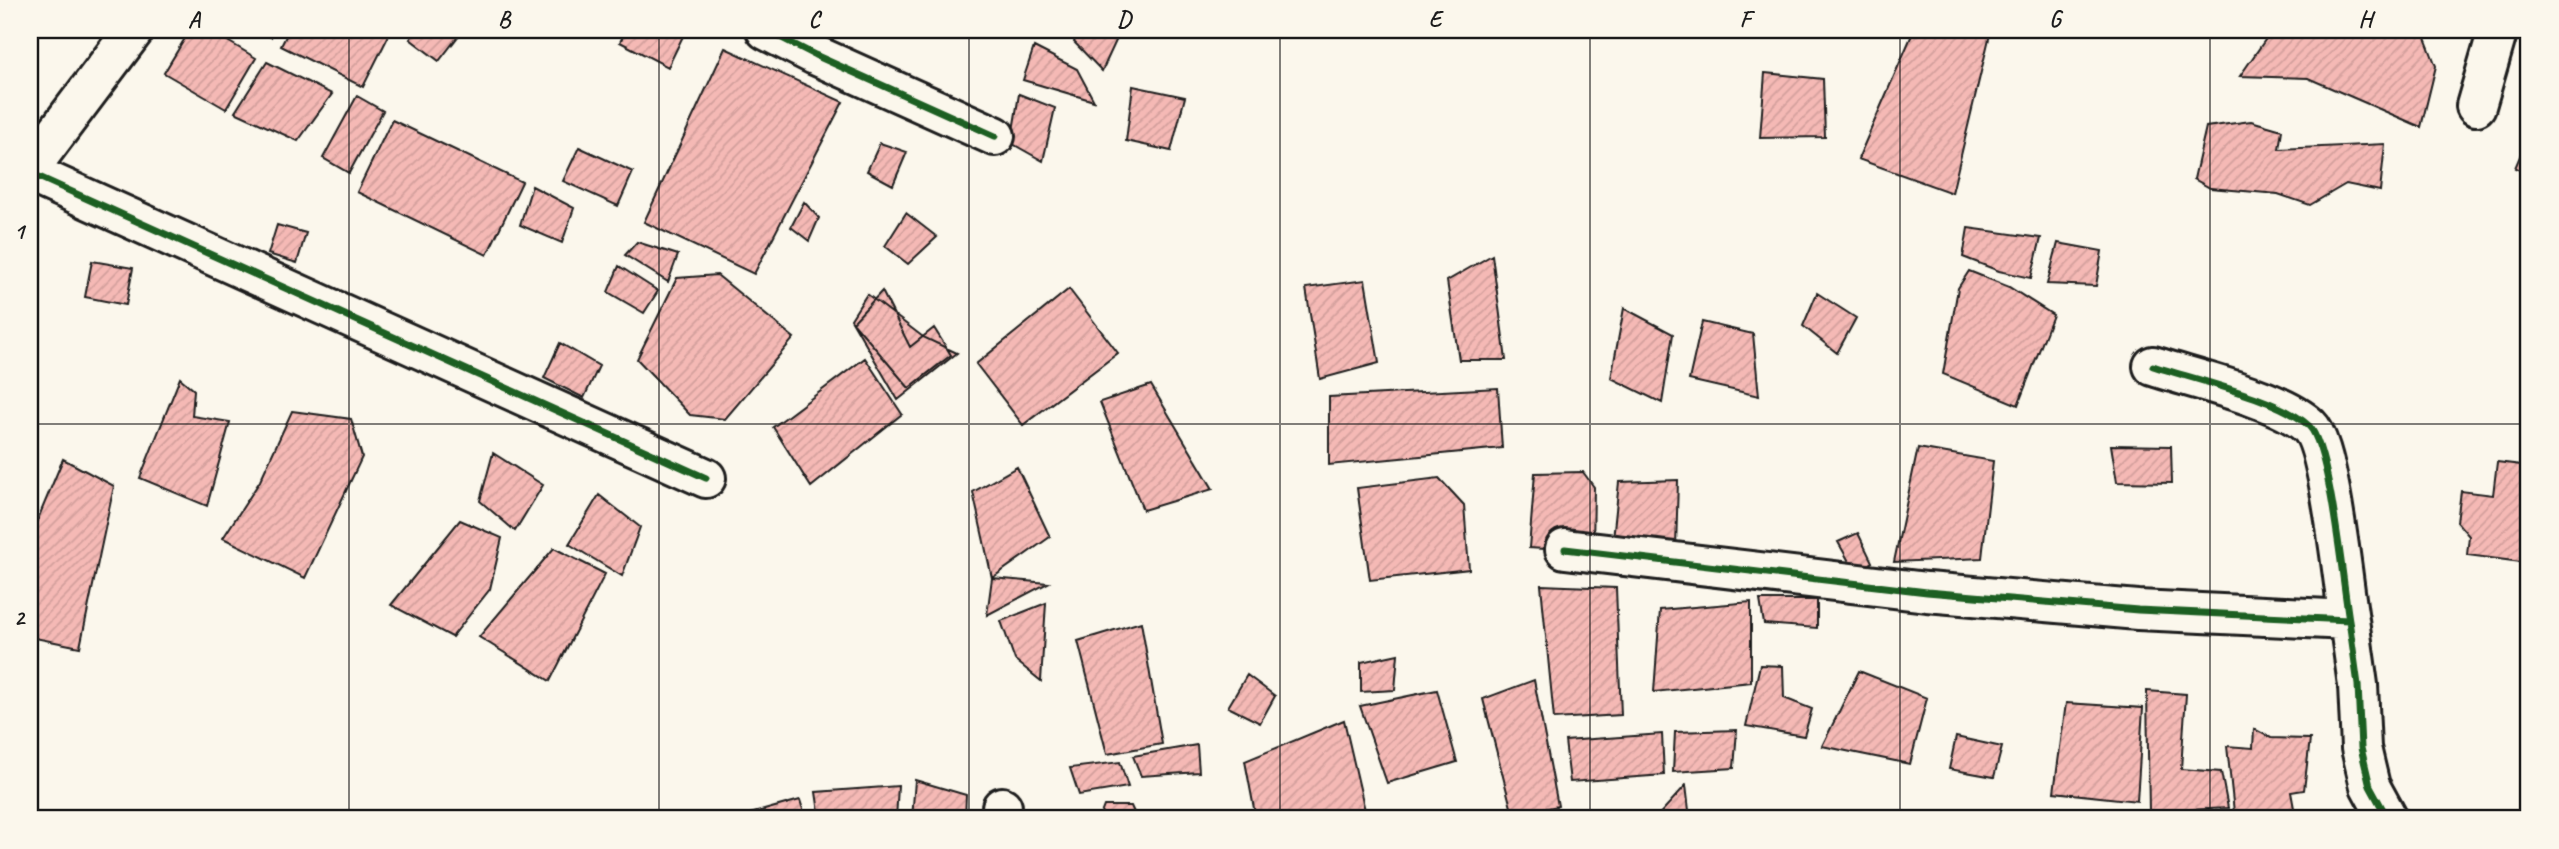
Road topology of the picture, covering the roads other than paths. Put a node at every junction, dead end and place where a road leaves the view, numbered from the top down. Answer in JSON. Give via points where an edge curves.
{"nodes":[{"id":1,"x":134,"y":30,"type":"edge"},
{"id":2,"x":766,"y":30,"type":"edge"},
{"id":3,"x":2498,"y":30,"type":"edge"},
{"id":4,"x":2476,"y":106,"type":"dead end"},
{"id":5,"x":995,"y":136,"type":"dead end"},
{"id":6,"x":30,"y":168,"type":"edge"},
{"id":7,"x":30,"y":173,"type":"edge"},
{"id":8,"x":2154,"y":366,"type":"dead end"},
{"id":9,"x":706,"y":478,"type":"dead end"},
{"id":10,"x":1565,"y":549,"type":"dead end"},
{"id":11,"x":2349,"y":620,"type":"junction"},
{"id":12,"x":2388,"y":819,"type":"edge"}],
"edges":[{"from":1,"to":6,"type":"street"},
{"from":2,"to":5,"type":"street"},
{"from":3,"to":4,"type":"street"},
{"from":7,"to":9,"type":"street"},
{"from":8,"to":11,"type":"street","via":[[2287,410],[2311,427],[2323,459]]},
{"from":10,"to":11,"type":"street","via":[[1940,593],[2138,610]]},
{"from":11,"to":12,"type":"street","via":[[2361,748],[2370,786]]}]}
